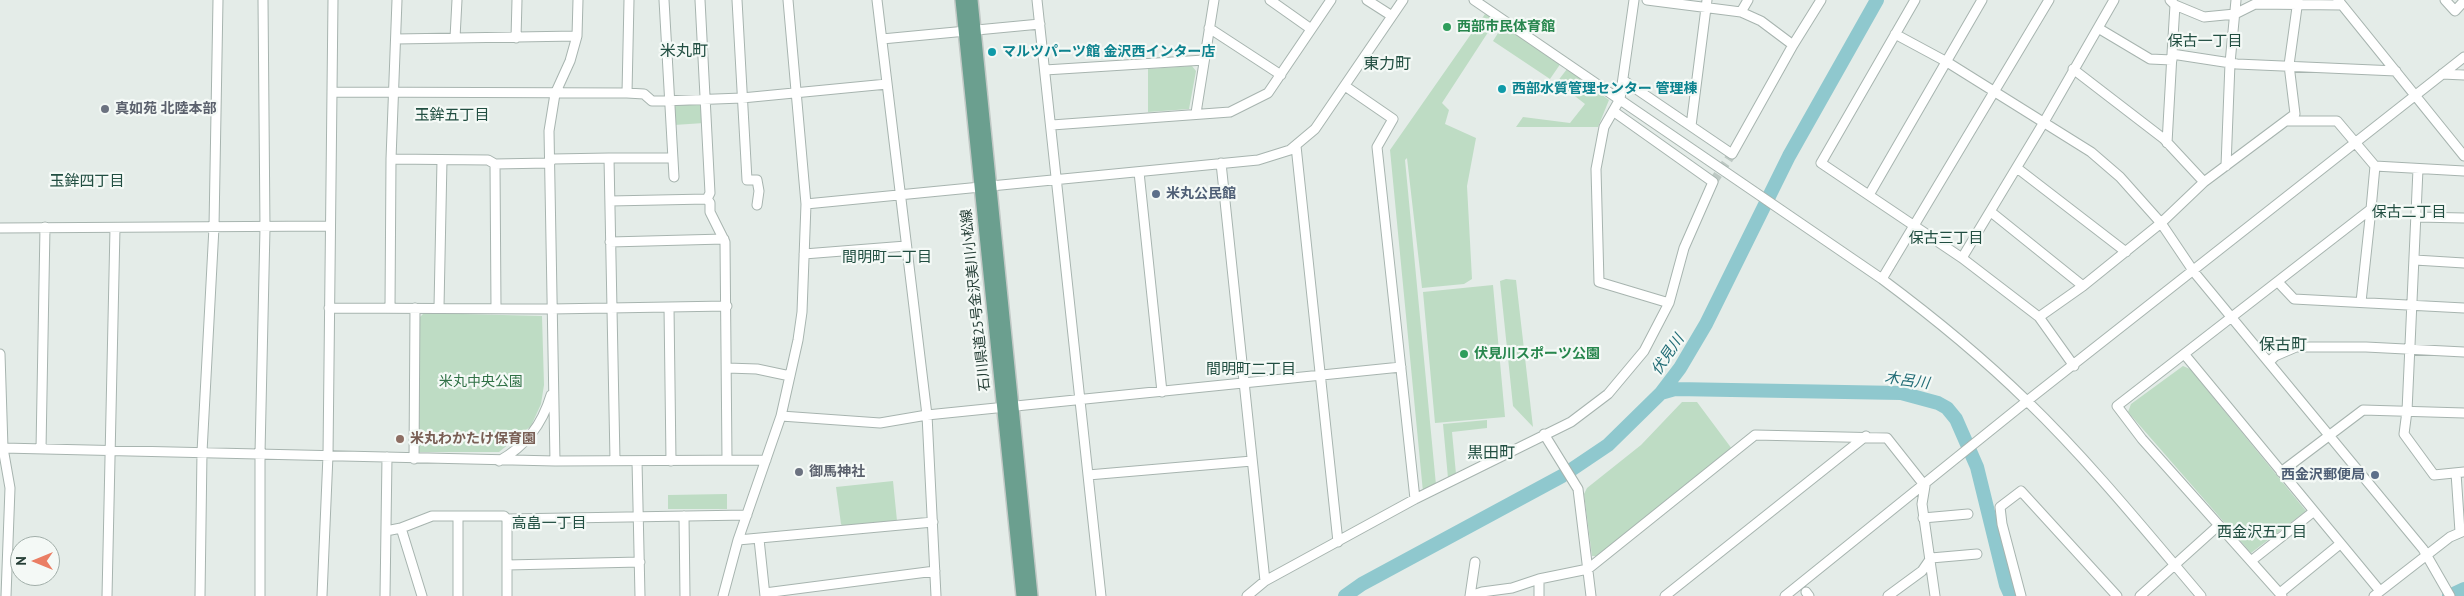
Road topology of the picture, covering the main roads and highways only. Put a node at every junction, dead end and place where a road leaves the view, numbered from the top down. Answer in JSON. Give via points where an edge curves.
{"nodes":[{"id":1,"x":961,"y":0,"type":"edge"},
{"id":2,"x":972,"y":0,"type":"edge"},
{"id":3,"x":970,"y":30,"type":"junction"},
{"id":4,"x":1008,"y":408,"type":"junction"},
{"id":5,"x":1022,"y":596,"type":"edge"},
{"id":6,"x":1032,"y":596,"type":"edge"}],
"edges":[{"from":1,"to":3,"type":"main road","name":"石川県道25号金沢美川小松線"},
{"from":2,"to":3,"type":"main road","name":"石川県道25号金沢美川小松線"},
{"from":3,"to":4,"type":"main road","name":"石川県道25号金沢美川小松線"},
{"from":4,"to":5,"type":"main road","name":"石川県道25号金沢美川小松線"},
{"from":4,"to":6,"type":"main road","name":"石川県道25号金沢美川小松線"}]}
